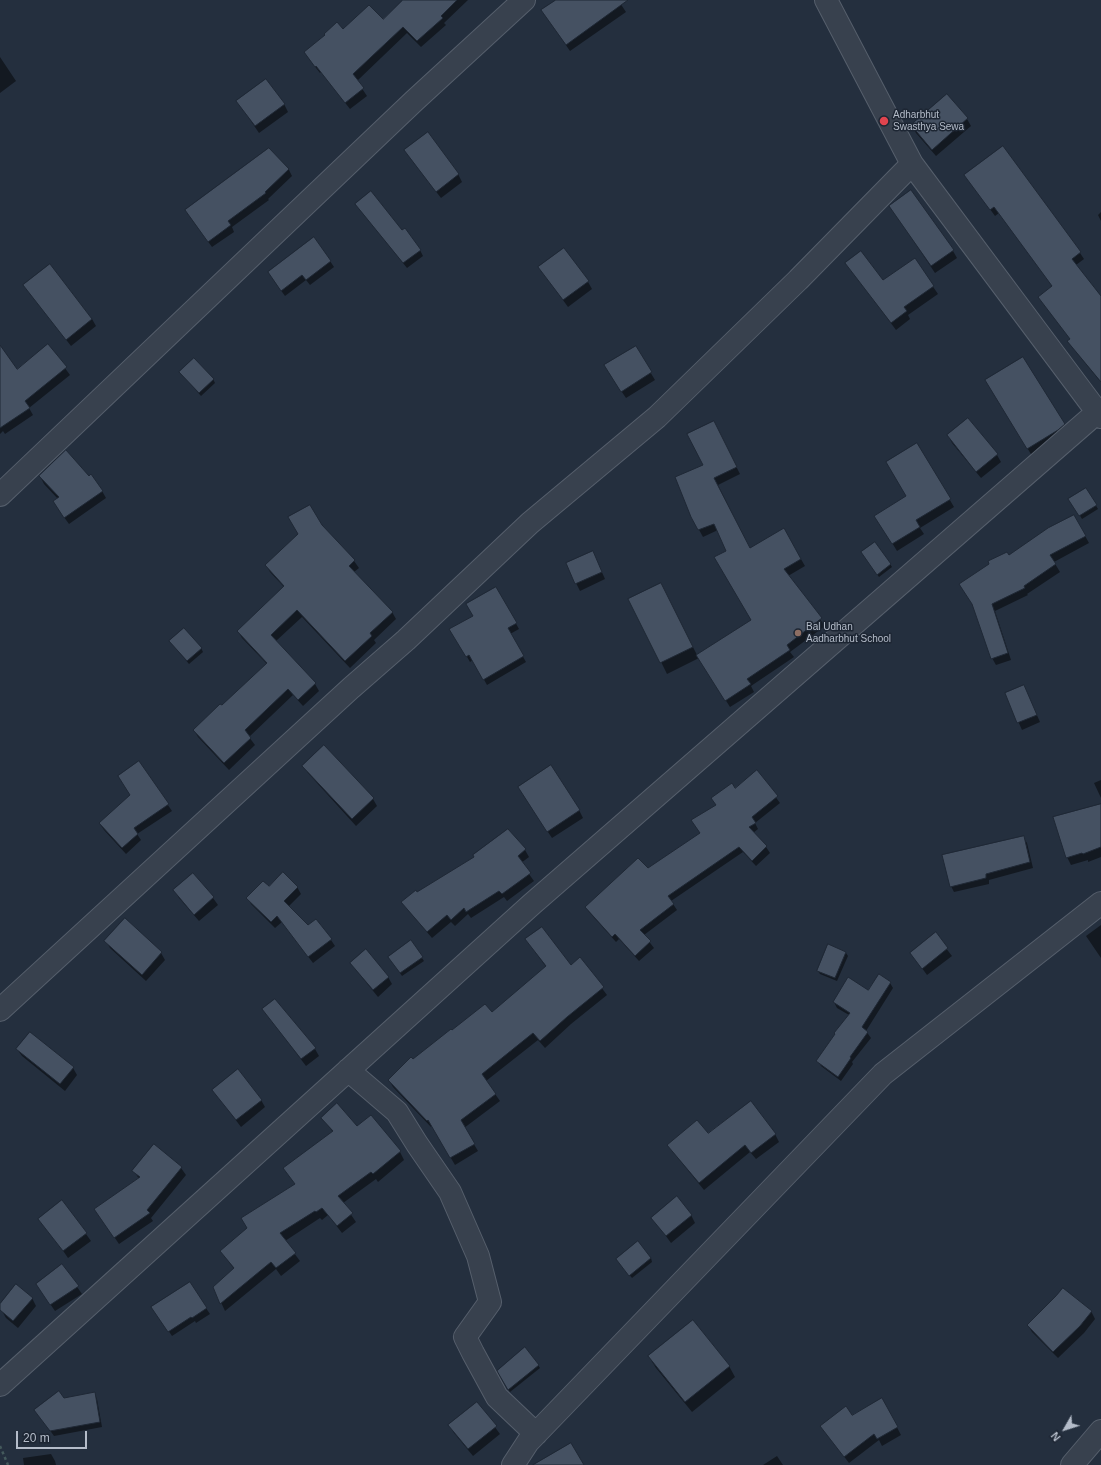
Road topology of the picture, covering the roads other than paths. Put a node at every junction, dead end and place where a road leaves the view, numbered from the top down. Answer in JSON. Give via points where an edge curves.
{"nodes":[{"id":1,"x":524,"y":0,"type":"edge"},
{"id":2,"x":826,"y":0,"type":"edge"},
{"id":3,"x":912,"y":164,"type":"junction"},
{"id":4,"x":1100,"y":413,"type":"edge"},
{"id":5,"x":0,"y":495,"type":"edge"},
{"id":6,"x":1101,"y":903,"type":"edge"},
{"id":7,"x":0,"y":1010,"type":"edge"},
{"id":8,"x":348,"y":1070,"type":"junction"},
{"id":9,"x":0,"y":1385,"type":"edge"},
{"id":10,"x":1101,"y":1431,"type":"edge"},
{"id":11,"x":536,"y":1434,"type":"junction"},
{"id":12,"x":512,"y":1465,"type":"edge"},
{"id":13,"x":1072,"y":1465,"type":"edge"}],
"edges":[{"from":1,"to":5,"type":"street","via":[[414,101]]},
{"from":2,"to":3,"type":"street"},
{"from":3,"to":4,"type":"street"},
{"from":3,"to":7,"type":"street","via":[[798,280],[657,417],[530,523],[406,640]]},
{"from":4,"to":8,"type":"street","via":[[532,904]]},
{"from":6,"to":11,"type":"street","via":[[883,1074]]},
{"from":8,"to":9,"type":"street"},
{"from":8,"to":11,"type":"street","via":[[397,1112],[450,1192],[478,1256],[490,1302],[465,1337],[497,1397]]},
{"from":10,"to":13,"type":"street"},
{"from":11,"to":12,"type":"street"}]}
